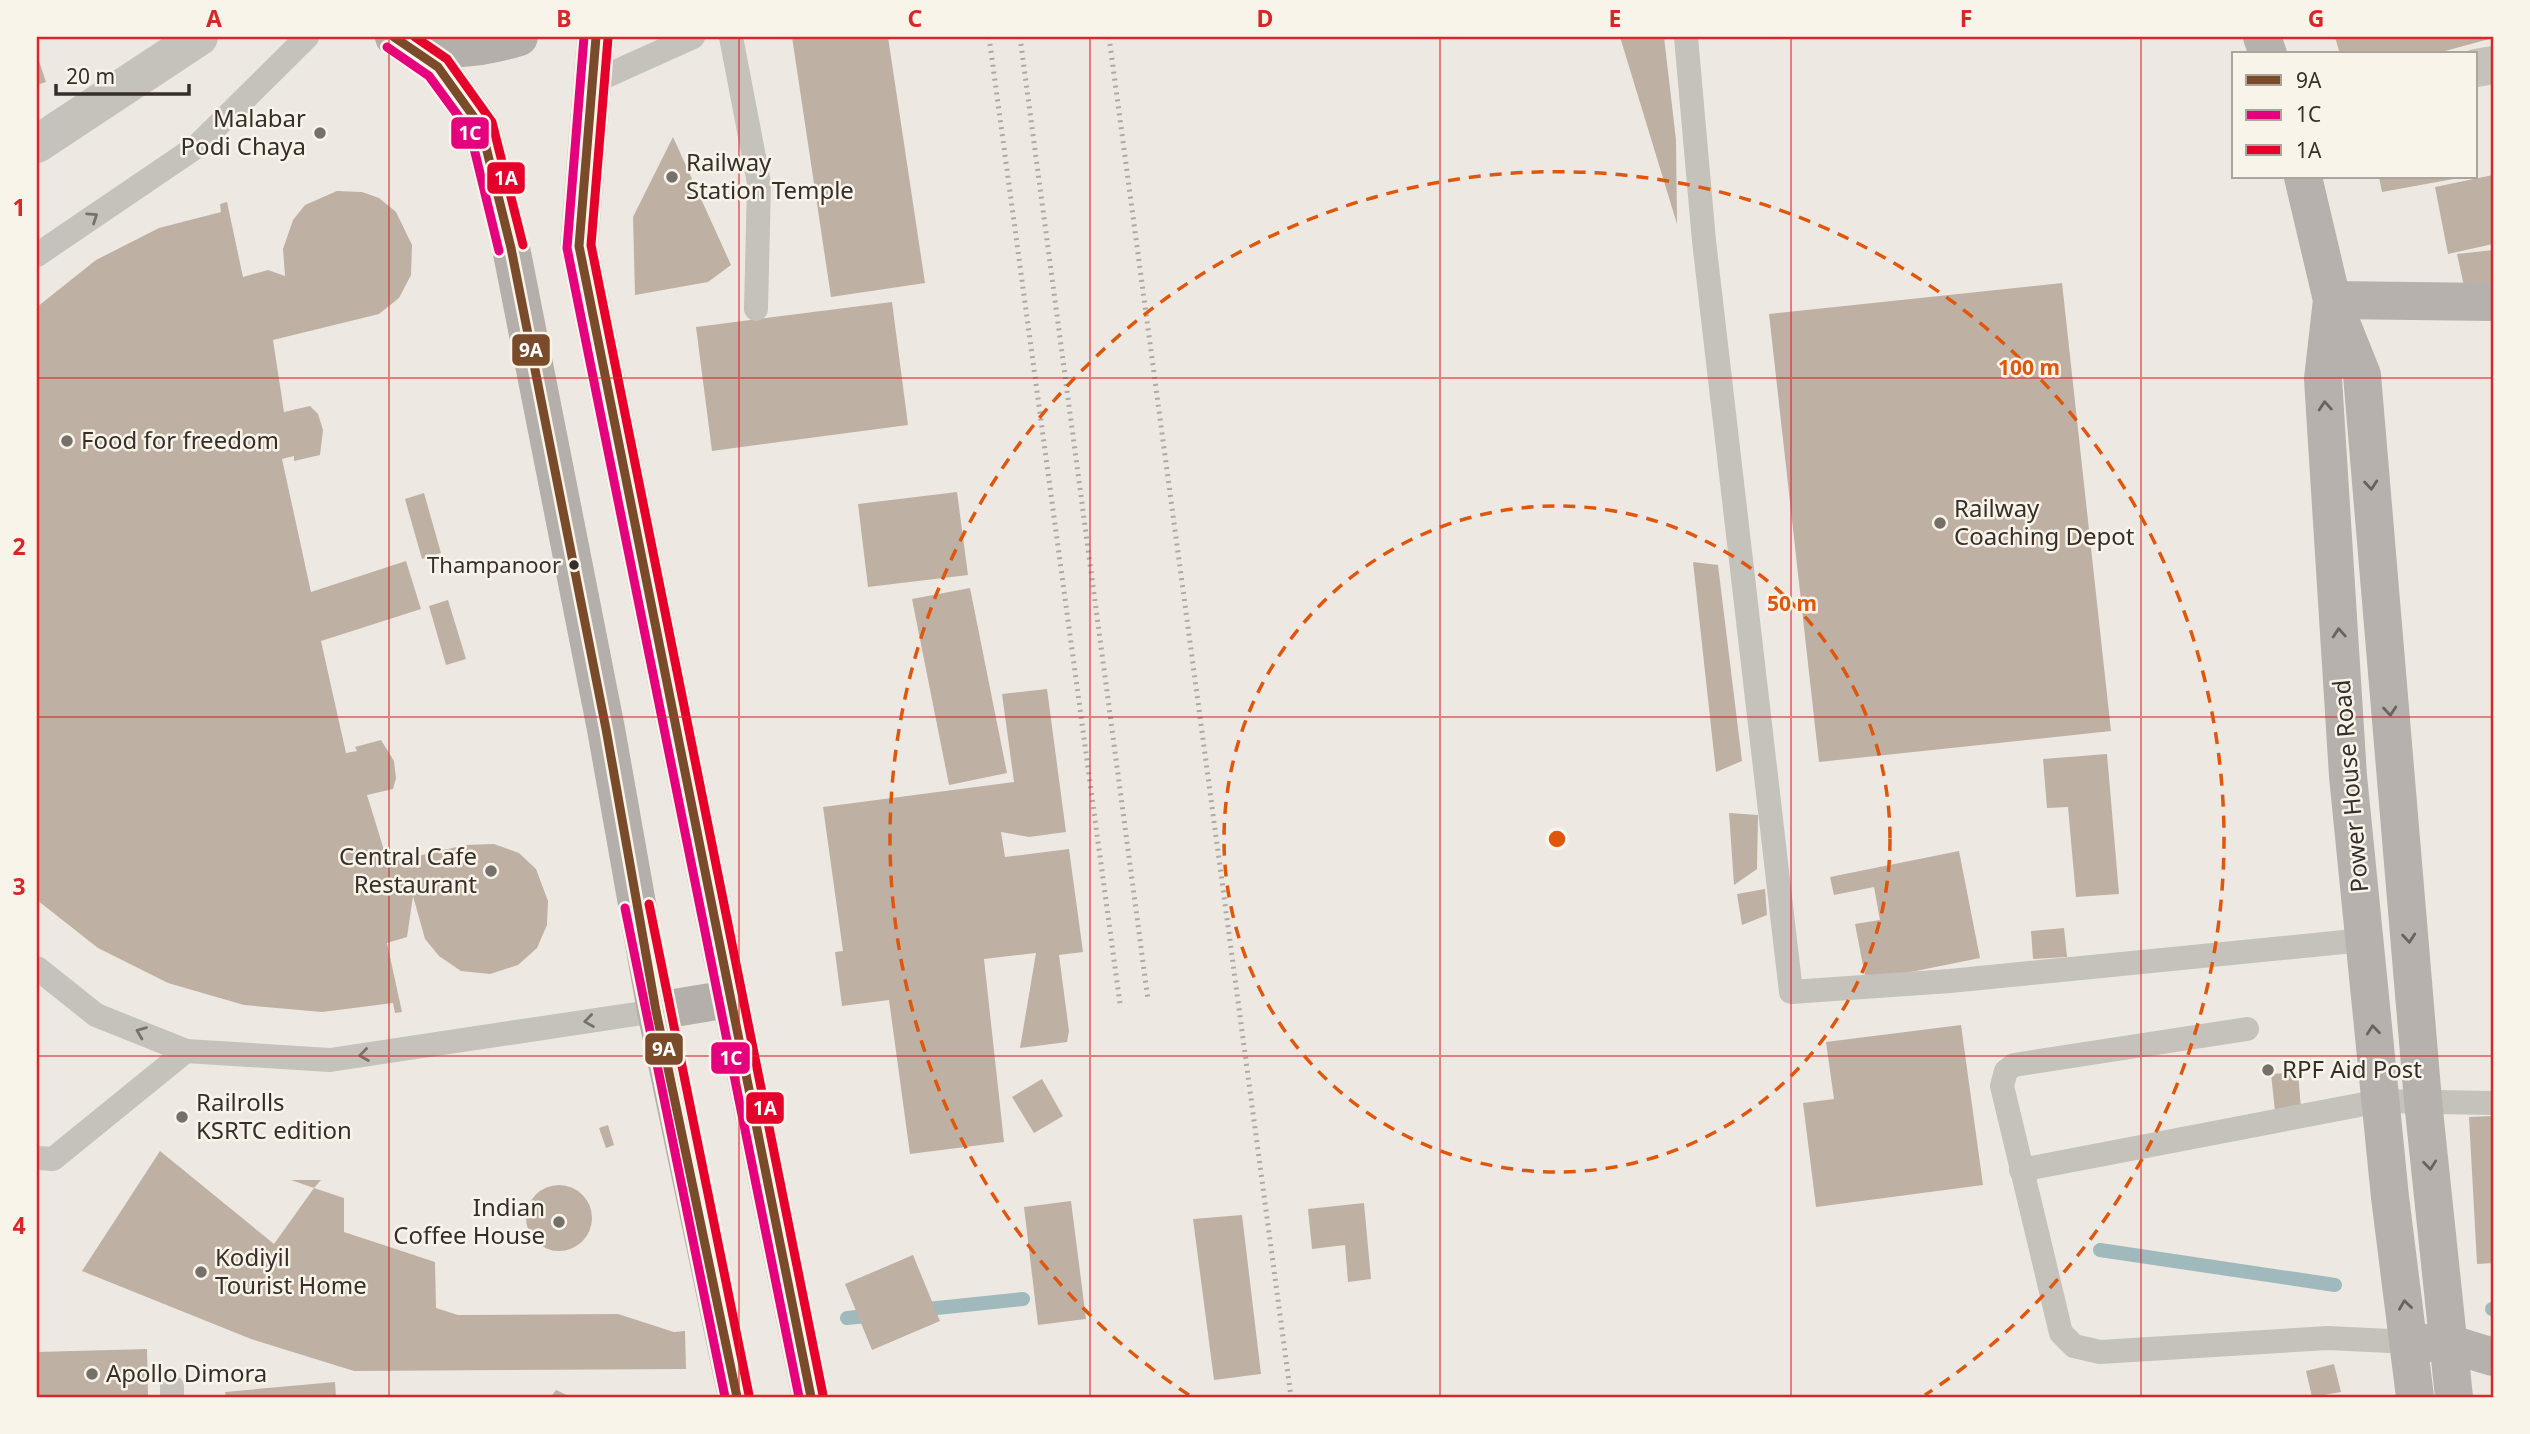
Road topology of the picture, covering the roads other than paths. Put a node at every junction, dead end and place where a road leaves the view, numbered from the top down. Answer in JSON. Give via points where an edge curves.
{"nodes":[{"id":1,"x":199,"y":37,"type":"edge"},
{"id":2,"x":307,"y":37,"type":"edge"},
{"id":3,"x":394,"y":37,"type":"edge"},
{"id":4,"x":402,"y":37,"type":"edge"},
{"id":5,"x":519,"y":37,"type":"edge"},
{"id":6,"x":596,"y":37,"type":"edge"},
{"id":7,"x":693,"y":37,"type":"edge"},
{"id":8,"x":731,"y":37,"type":"edge"},
{"id":9,"x":1686,"y":37,"type":"edge"},
{"id":10,"x":593,"y":82,"type":"junction"},
{"id":11,"x":37,"y":144,"type":"edge"},
{"id":12,"x":2302,"y":178,"type":"edge"},
{"id":13,"x":37,"y":255,"type":"edge"},
{"id":14,"x":2332,"y":300,"type":"junction"},
{"id":15,"x":2493,"y":302,"type":"edge"},
{"id":16,"x":756,"y":309,"type":"dead end"},
{"id":17,"x":2364,"y":940,"type":"junction"},
{"id":18,"x":37,"y":968,"type":"edge"},
{"id":19,"x":729,"y":999,"type":"junction"},
{"id":20,"x":656,"y":1011,"type":"junction"},
{"id":21,"x":2247,"y":1029,"type":"dead end"},
{"id":22,"x":186,"y":1051,"type":"junction"},
{"id":23,"x":2380,"y":1101,"type":"junction"},
{"id":24,"x":2423,"y":1101,"type":"junction"},
{"id":25,"x":2493,"y":1103,"type":"edge"},
{"id":26,"x":37,"y":1158,"type":"edge"},
{"id":27,"x":2021,"y":1170,"type":"junction"},
{"id":28,"x":2410,"y":1342,"type":"junction"},
{"id":29,"x":2447,"y":1343,"type":"junction"},
{"id":30,"x":2493,"y":1357,"type":"edge"},
{"id":31,"x":2413,"y":1392,"type":"edge"},
{"id":32,"x":2455,"y":1393,"type":"edge"},
{"id":33,"x":737,"y":1397,"type":"edge"},
{"id":34,"x":811,"y":1397,"type":"edge"}],
"edges":[{"from":1,"to":11,"type":"street"},
{"from":13,"to":2,"type":"lane","one_way":true,"via":[[196,147]]},
{"from":3,"to":20,"type":"main road","via":[[438,67],[481,127],[517,275]]},
{"from":4,"to":5,"type":"main road","via":[[425,46],[472,49]]},
{"from":6,"to":10,"type":"main road"},
{"from":7,"to":10,"type":"lane"},
{"from":8,"to":16,"type":"lane","via":[[759,183]]},
{"from":9,"to":17,"type":"lane","via":[[1704,241],[1791,992],[1963,980]]},
{"from":10,"to":19,"type":"main road","via":[[579,246]]},
{"from":12,"to":14,"type":"main road","name":"Power House Road"},
{"from":14,"to":15,"type":"main road"},
{"from":17,"to":14,"type":"main road","name":"Power House Road","one_way":true,"via":[[2347,776],[2323,379]]},
{"from":14,"to":24,"type":"main road","one_way":true,"via":[[2362,375]]},
{"from":23,"to":17,"type":"main road","name":"Power House Road","one_way":true},
{"from":22,"to":18,"type":"lane","one_way":true,"via":[[96,1014]]},
{"from":19,"to":20,"type":"main road"},
{"from":19,"to":34,"type":"main road"},
{"from":20,"to":22,"type":"lane","one_way":true,"via":[[330,1060]]},
{"from":20,"to":33,"type":"main road"},
{"from":21,"to":27,"type":"lane","via":[[2014,1065],[2003,1086]]},
{"from":22,"to":26,"type":"lane","via":[[52,1159]]},
{"from":23,"to":24,"type":"lane"},
{"from":23,"to":27,"type":"lane"},
{"from":28,"to":23,"type":"main road","name":"Power House Road","one_way":true},
{"from":24,"to":25,"type":"lane"},
{"from":24,"to":29,"type":"main road","one_way":true},
{"from":27,"to":28,"type":"lane","via":[[2061,1333],[2074,1346],[2100,1352],[2328,1338]]},
{"from":28,"to":29,"type":"main road"},
{"from":28,"to":31,"type":"main road","name":"Power House Road"},
{"from":29,"to":30,"type":"main road"},
{"from":29,"to":32,"type":"main road"}]}
